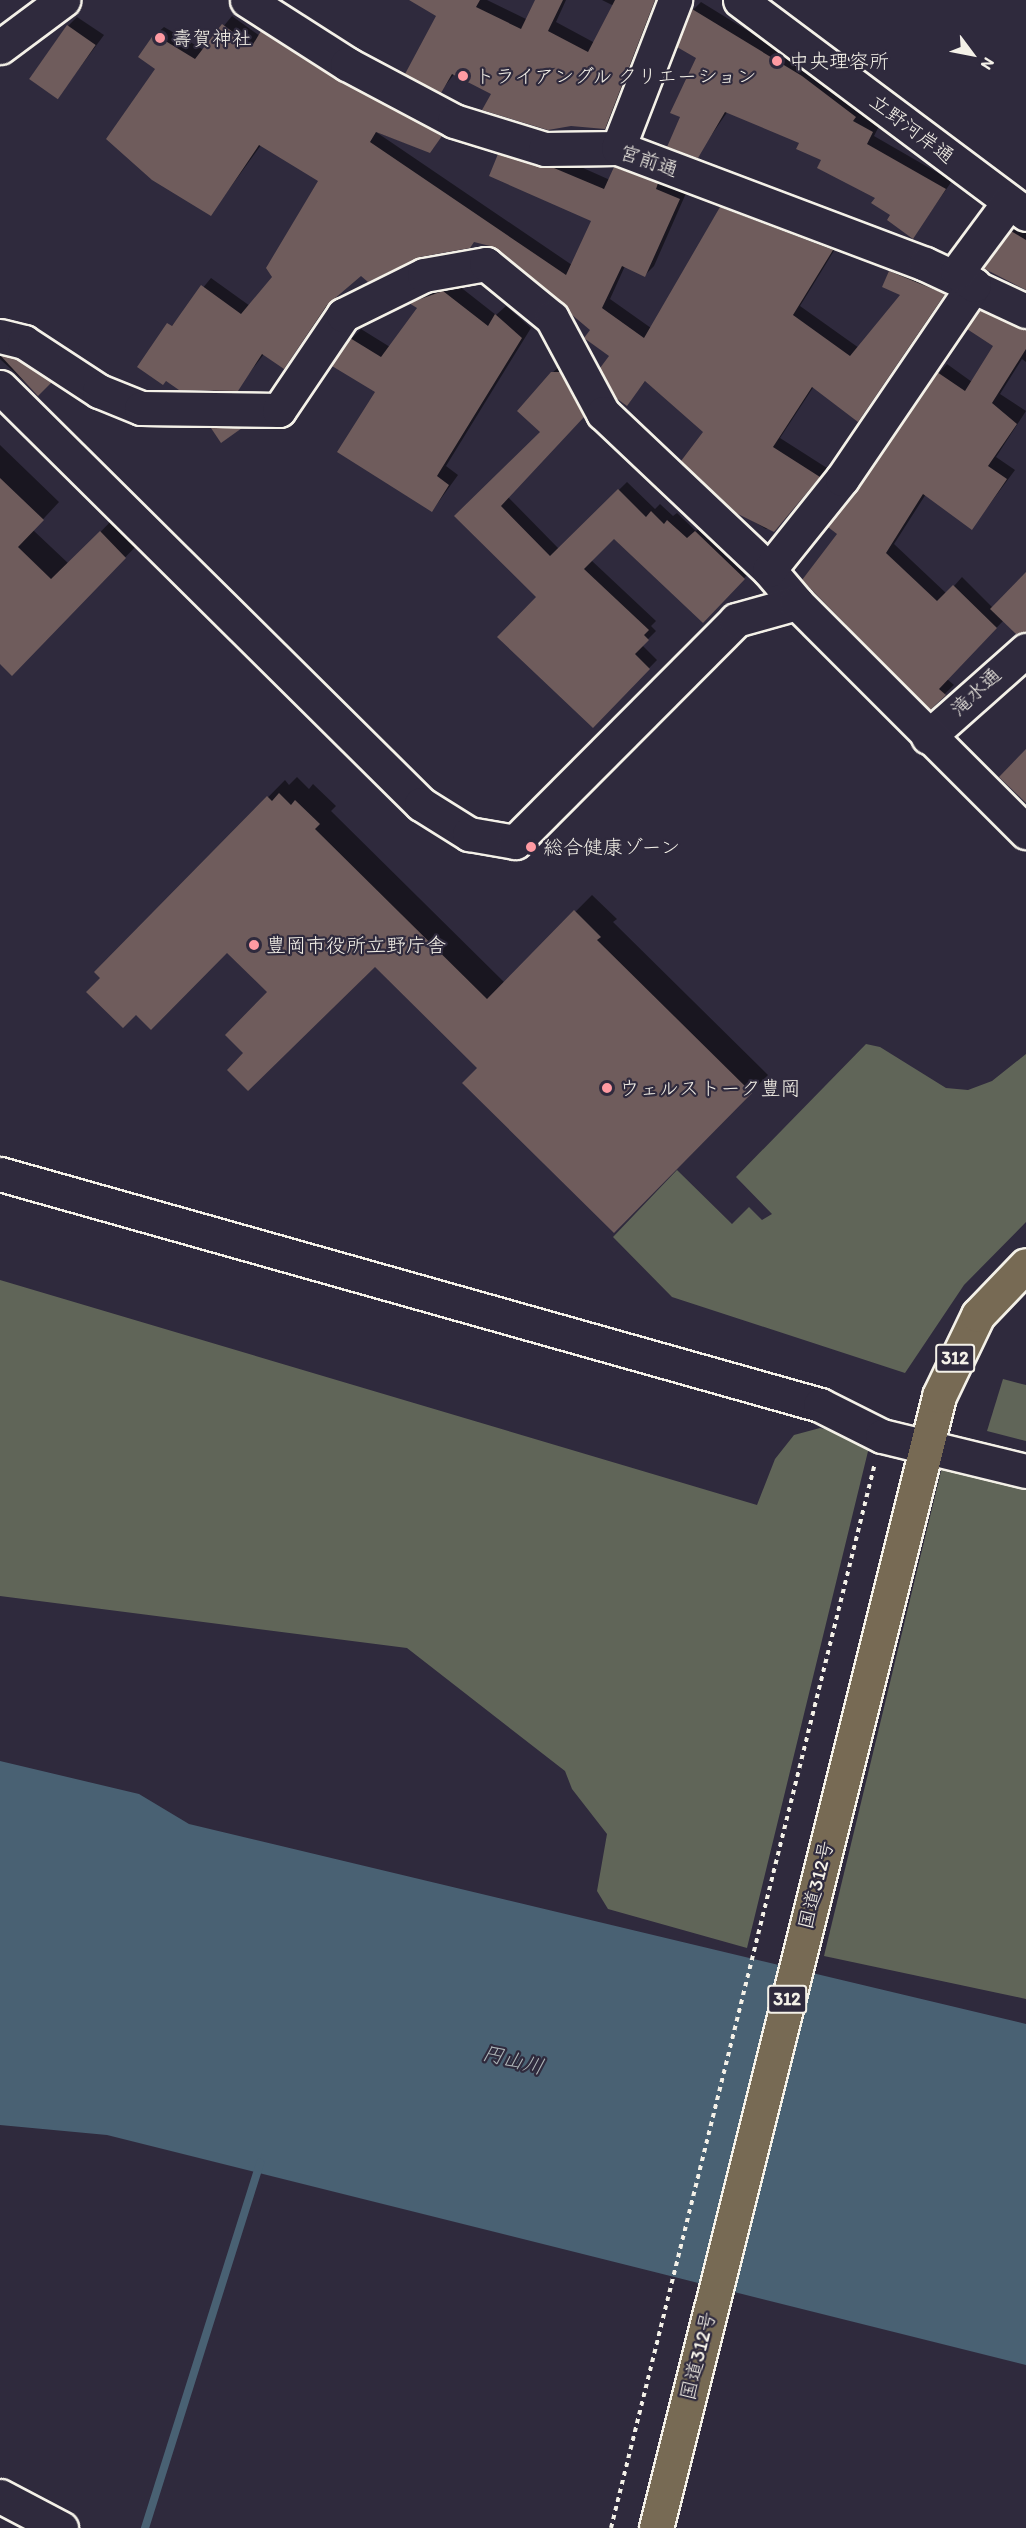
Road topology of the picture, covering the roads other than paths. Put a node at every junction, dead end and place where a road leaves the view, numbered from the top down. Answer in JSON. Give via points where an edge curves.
{"nodes":[{"id":1,"x":63,"y":0,"type":"edge"},
{"id":2,"x":247,"y":0,"type":"edge"},
{"id":3,"x":675,"y":0,"type":"edge"},
{"id":4,"x":740,"y":0,"type":"edge"},
{"id":5,"x":0,"y":46,"type":"edge"},
{"id":6,"x":618,"y":148,"type":"junction"},
{"id":7,"x":1017,"y":208,"type":"edge"},
{"id":8,"x":974,"y":285,"type":"junction"},
{"id":9,"x":1026,"y":311,"type":"edge"},
{"id":10,"x":0,"y":336,"type":"edge"},
{"id":11,"x":0,"y":387,"type":"edge"},
{"id":12,"x":769,"y":570,"type":"junction"},
{"id":13,"x":797,"y":603,"type":"junction"},
{"id":14,"x":1026,"y":650,"type":"edge"},
{"id":15,"x":928,"y":737,"type":"junction"},
{"id":16,"x":1026,"y":832,"type":"edge"},
{"id":17,"x":0,"y":1174,"type":"edge"},
{"id":18,"x":1026,"y":1265,"type":"edge"},
{"id":19,"x":922,"y":1459,"type":"junction"},
{"id":20,"x":1026,"y":1471,"type":"edge"},
{"id":21,"x":0,"y":2496,"type":"edge"},
{"id":22,"x":61,"y":2528,"type":"edge"},
{"id":23,"x":656,"y":2528,"type":"edge"}],
"edges":[{"from":1,"to":5,"type":"street"},
{"from":2,"to":6,"type":"street","name":"宮前通","via":[[347,64],[454,121],[545,149]]},
{"from":3,"to":6,"type":"street"},
{"from":4,"to":7,"type":"street","name":"立野河岸通"},
{"from":6,"to":8,"type":"street","name":"宮前通"},
{"from":7,"to":8,"type":"street","via":[[957,272]]},
{"from":8,"to":9,"type":"street","name":"宮前通"},
{"from":8,"to":12,"type":"street","via":[[842,479]]},
{"from":10,"to":12,"type":"street","via":[[24,342],[99,391],[141,408],[279,410],[343,315],[424,275],[486,264],[552,318],[603,413]]},
{"from":11,"to":13,"type":"street","via":[[421,804],[469,834],[515,842],[736,620]]},
{"from":12,"to":13,"type":"street"},
{"from":13,"to":15,"type":"street"},
{"from":14,"to":15,"type":"street","name":"滝水通"},
{"from":15,"to":16,"type":"street"},
{"from":17,"to":19,"type":"street","via":[[820,1406]]},
{"from":18,"to":19,"type":"highway","name":"国道312号","number":"312","via":[[978,1315],[939,1396]]},
{"from":19,"to":20,"type":"street"},
{"from":19,"to":23,"type":"highway","name":"国道312号","number":"312"},
{"from":21,"to":22,"type":"street"}]}
